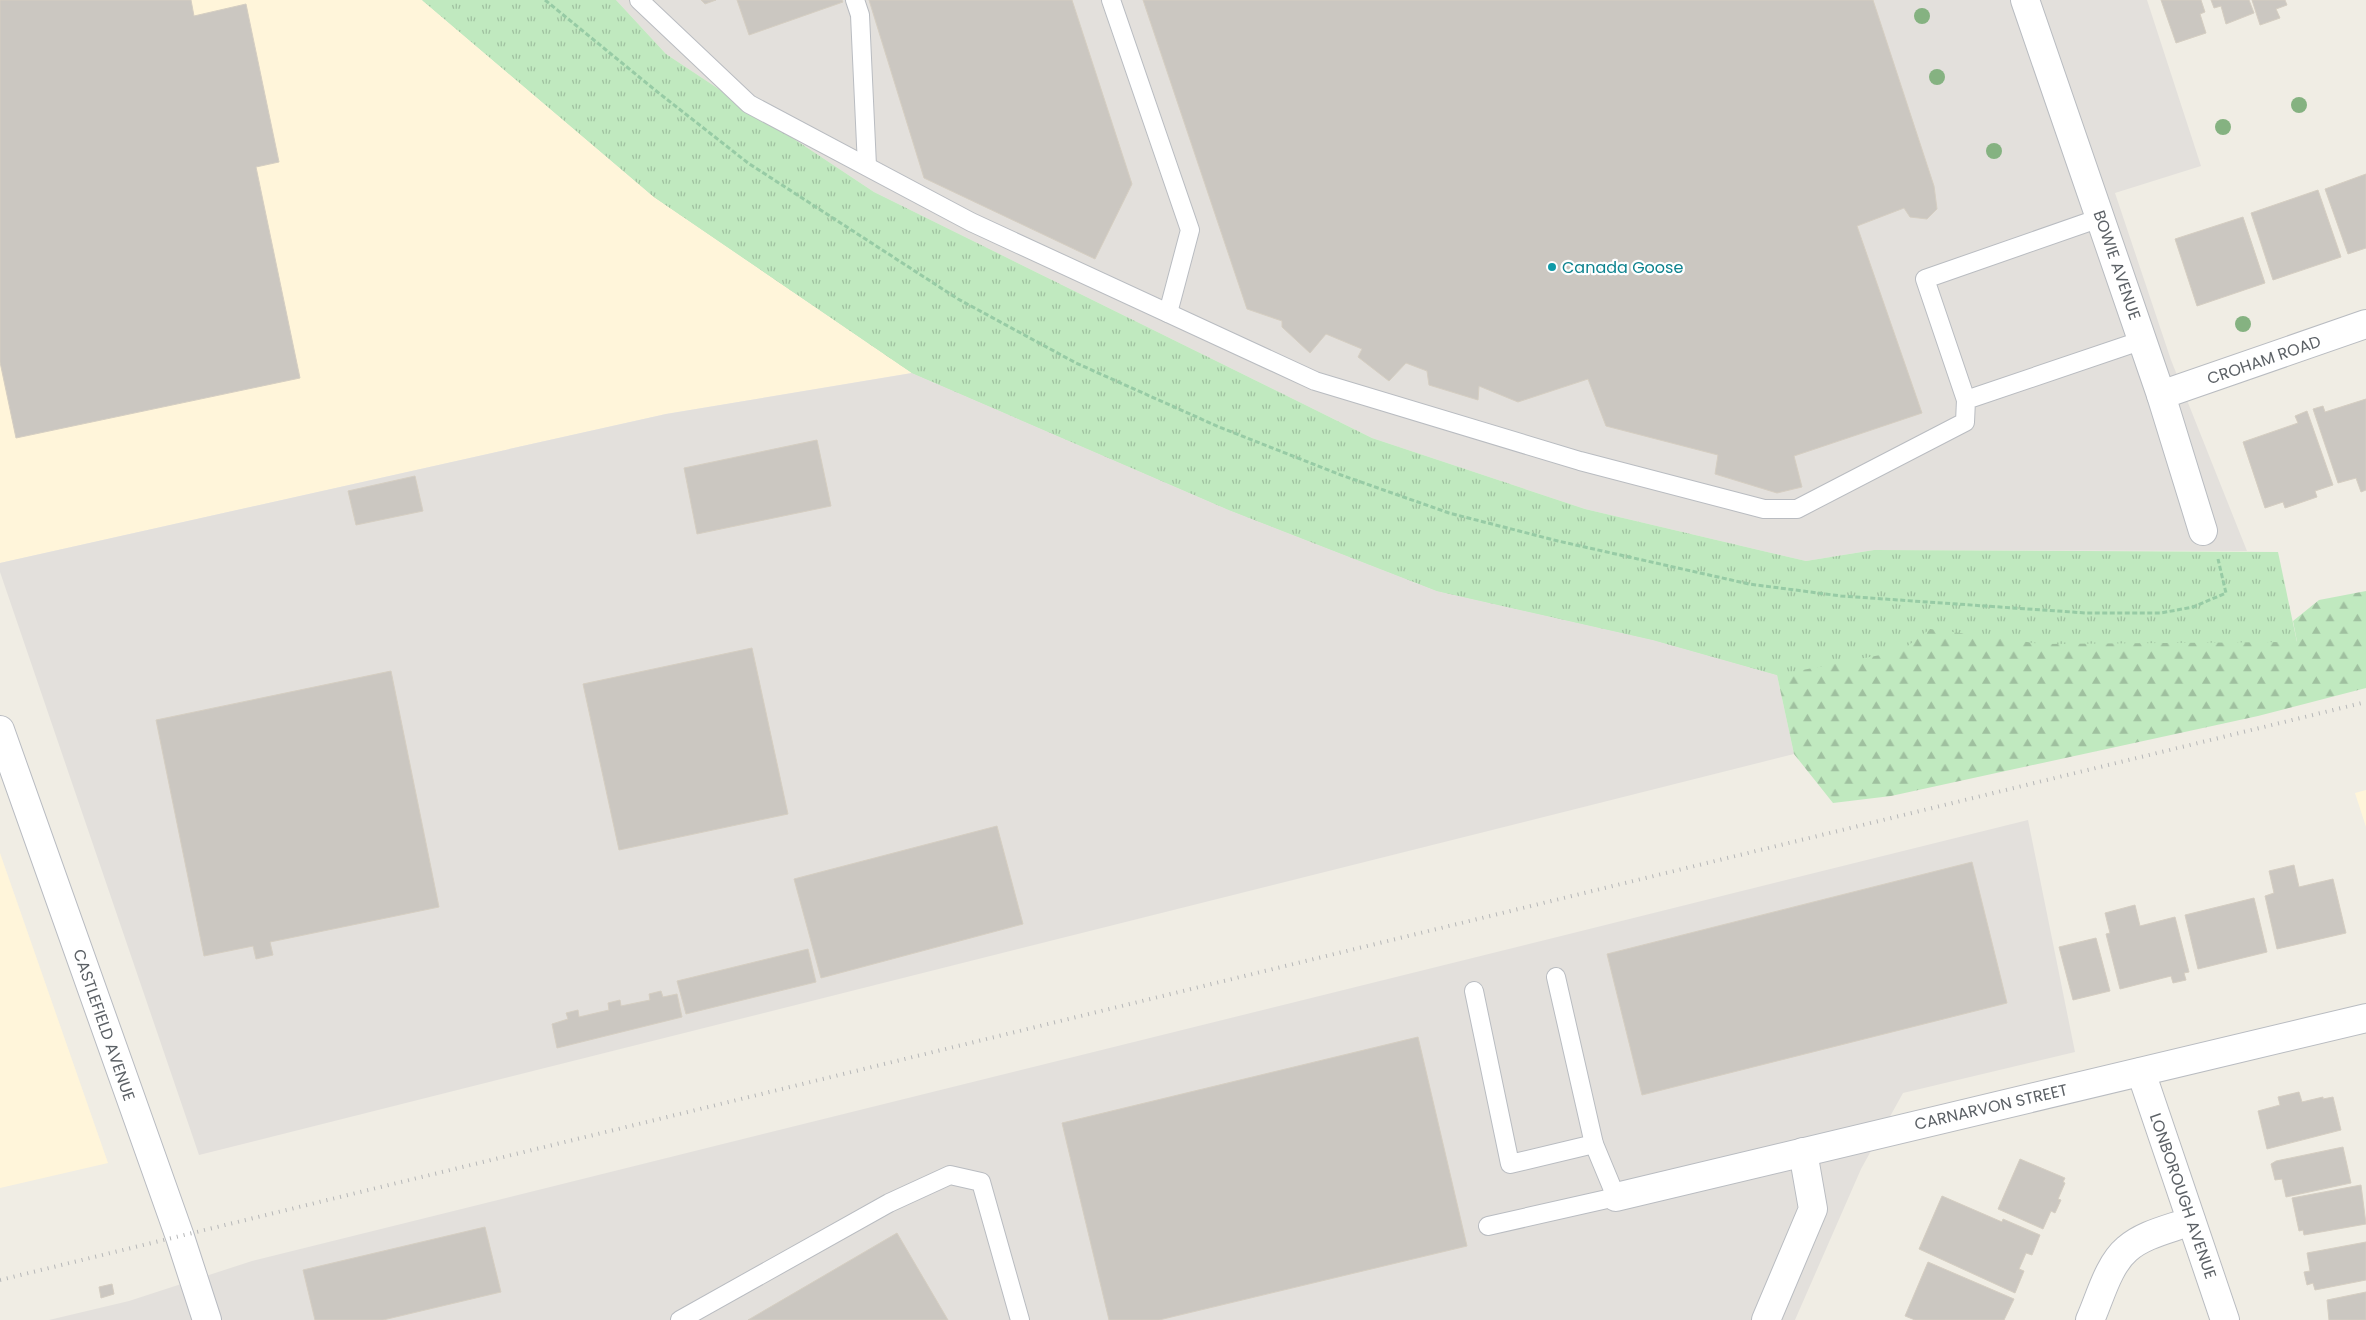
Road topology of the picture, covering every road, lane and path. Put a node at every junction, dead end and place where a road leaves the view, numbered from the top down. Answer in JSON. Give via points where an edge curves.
{"nodes":[{"id":1,"x":639,"y":0,"type":"edge"},
{"id":2,"x":856,"y":0,"type":"edge"},
{"id":3,"x":1111,"y":0,"type":"edge"},
{"id":4,"x":2025,"y":0,"type":"edge"},
{"id":5,"x":867,"y":166,"type":"junction"},
{"id":6,"x":2100,"y":218,"type":"junction"},
{"id":7,"x":1168,"y":313,"type":"junction"},
{"id":8,"x":2366,"y":324,"type":"edge"},
{"id":9,"x":2143,"y":340,"type":"junction"},
{"id":10,"x":2161,"y":395,"type":"junction"},
{"id":11,"x":1966,"y":400,"type":"junction"},
{"id":12,"x":2203,"y":531,"type":"dead end"},
{"id":13,"x":0,"y":730,"type":"edge"},
{"id":14,"x":1556,"y":977,"type":"dead end"},
{"id":15,"x":1474,"y":991,"type":"dead end"},
{"id":16,"x":2366,"y":1018,"type":"edge"},
{"id":17,"x":2140,"y":1072,"type":"junction"},
{"id":18,"x":1594,"y":1144,"type":"junction"},
{"id":19,"x":1803,"y":1152,"type":"junction"},
{"id":20,"x":1616,"y":1197,"type":"junction"},
{"id":21,"x":2191,"y":1221,"type":"junction"},
{"id":22,"x":1488,"y":1226,"type":"dead end"},
{"id":23,"x":207,"y":1320,"type":"edge"},
{"id":24,"x":680,"y":1320,"type":"edge"},
{"id":25,"x":1020,"y":1320,"type":"edge"},
{"id":26,"x":1766,"y":1320,"type":"edge"},
{"id":27,"x":2090,"y":1320,"type":"edge"},
{"id":28,"x":2225,"y":1320,"type":"edge"}],
"edges":[{"from":1,"to":5,"type":"lane","via":[[749,104]]},
{"from":2,"to":5,"type":"lane","via":[[860,15]]},
{"from":3,"to":7,"type":"lane","via":[[1190,230]]},
{"from":4,"to":6,"type":"street","name":"BOWIE AVENUE"},
{"from":5,"to":7,"type":"lane","via":[[971,222]]},
{"from":6,"to":9,"type":"street","name":"BOWIE AVENUE"},
{"from":6,"to":11,"type":"lane","via":[[1925,279]]},
{"from":7,"to":11,"type":"lane","via":[[1315,381],[1580,461],[1764,509],[1797,509],[1965,422]]},
{"from":8,"to":10,"type":"street","name":"CROHAM ROAD"},
{"from":9,"to":10,"type":"street","name":"BOWIE AVENUE"},
{"from":9,"to":11,"type":"lane"},
{"from":10,"to":12,"type":"street","name":"BOWIE AVENUE"},
{"from":13,"to":23,"type":"street","name":"CASTLEFIELD AVENUE"},
{"from":14,"to":18,"type":"lane"},
{"from":15,"to":18,"type":"lane","via":[[1510,1164]]},
{"from":16,"to":17,"type":"street","name":"CARNARVON STREET"},
{"from":17,"to":19,"type":"street","name":"CARNARVON STREET"},
{"from":17,"to":21,"type":"street","name":"LONBOROUGH AVENUE"},
{"from":18,"to":20,"type":"lane"},
{"from":19,"to":20,"type":"street","name":"CARNARVON STREET"},
{"from":19,"to":26,"type":"street","via":[[1813,1209]]},
{"from":20,"to":22,"type":"lane"},
{"from":21,"to":27,"type":"street","via":[[2147,1237],[2127,1249],[2111,1273]]},
{"from":21,"to":28,"type":"street","name":"LONBOROUGH AVENUE"},
{"from":24,"to":25,"type":"lane","via":[[889,1203],[950,1175],[981,1182]]}]}
